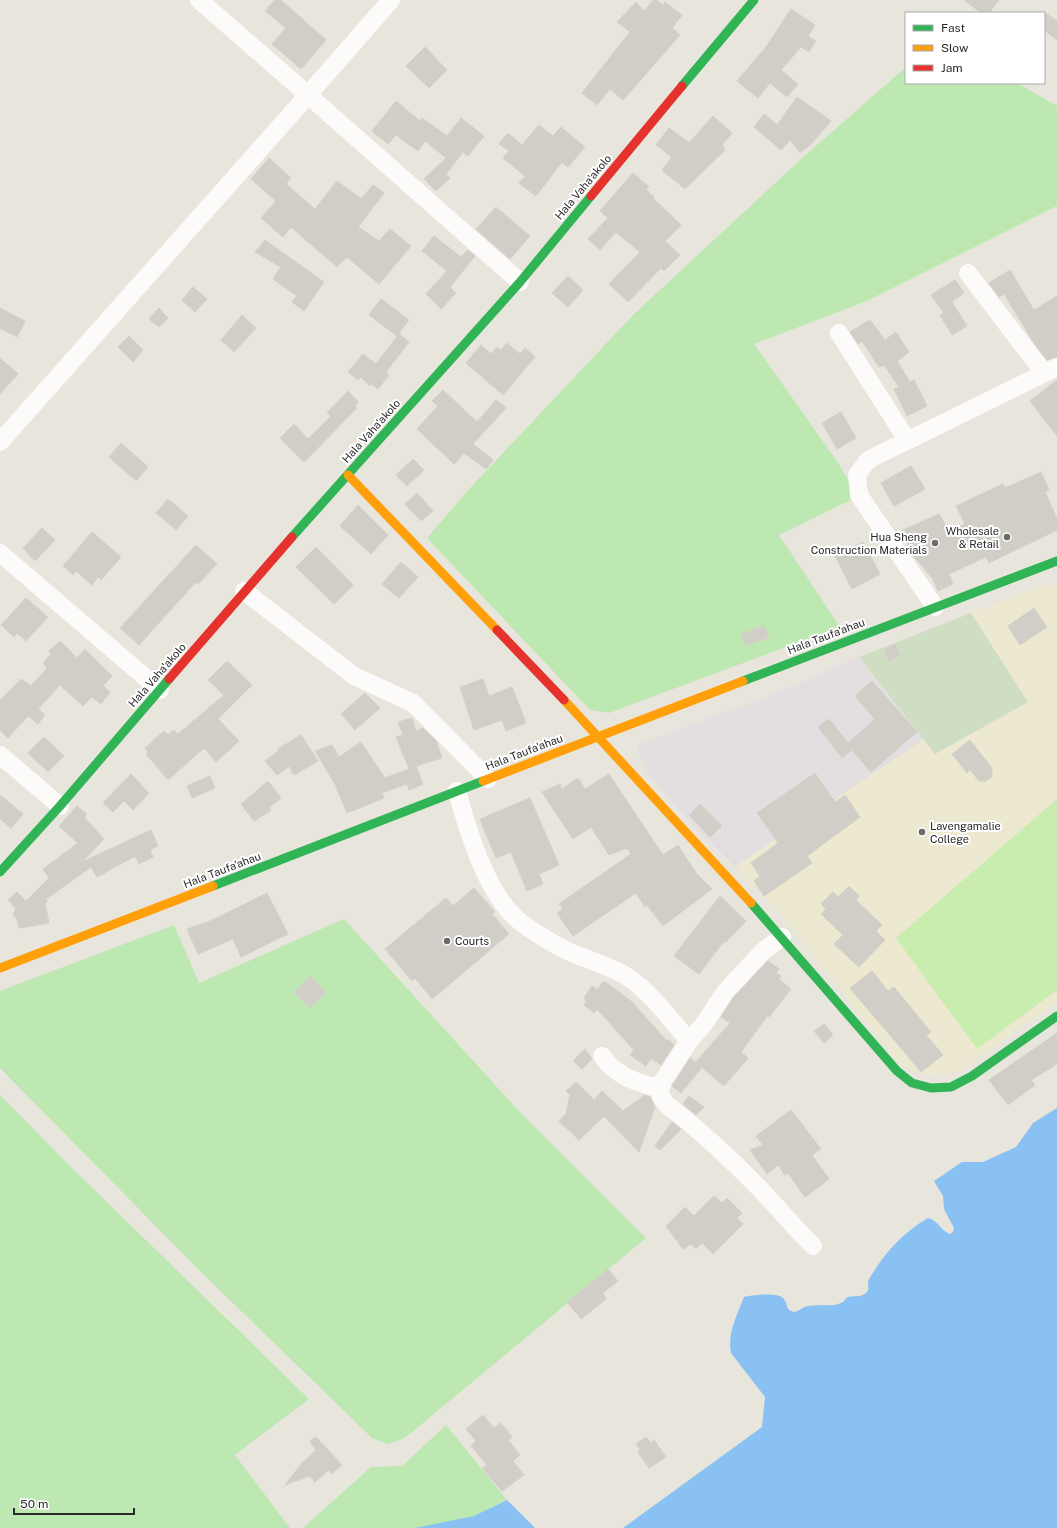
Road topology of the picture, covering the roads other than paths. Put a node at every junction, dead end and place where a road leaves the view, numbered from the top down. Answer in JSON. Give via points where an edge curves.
{"nodes":[{"id":1,"x":199,"y":0,"type":"edge"},
{"id":2,"x":391,"y":0,"type":"edge"},
{"id":3,"x":754,"y":0,"type":"edge"},
{"id":4,"x":308,"y":95,"type":"junction"},
{"id":5,"x":968,"y":274,"type":"dead end"},
{"id":6,"x":520,"y":282,"type":"junction"},
{"id":7,"x":839,"y":333,"type":"dead end"},
{"id":8,"x":1050,"y":370,"type":"edge"},
{"id":9,"x":907,"y":440,"type":"junction"},
{"id":10,"x":0,"y":442,"type":"edge"},
{"id":11,"x":348,"y":475,"type":"junction"},
{"id":12,"x":0,"y":553,"type":"edge"},
{"id":13,"x":1057,"y":561,"type":"edge"},
{"id":14,"x":244,"y":592,"type":"junction"},
{"id":15,"x":935,"y":607,"type":"junction"},
{"id":16,"x":160,"y":690,"type":"junction"},
{"id":17,"x":599,"y":736,"type":"junction"},
{"id":18,"x":0,"y":755,"type":"edge"},
{"id":19,"x":488,"y":779,"type":"junction"},
{"id":20,"x":457,"y":791,"type":"junction"},
{"id":21,"x":60,"y":806,"type":"junction"},
{"id":22,"x":0,"y":872,"type":"edge"},
{"id":23,"x":782,"y":937,"type":"junction"},
{"id":24,"x":0,"y":968,"type":"edge"},
{"id":25,"x":1057,"y":1016,"type":"edge"},
{"id":26,"x":689,"y":1041,"type":"junction"},
{"id":27,"x":602,"y":1056,"type":"dead end"},
{"id":28,"x":660,"y":1090,"type":"junction"},
{"id":29,"x":812,"y":1246,"type":"dead end"}],
"edges":[{"from":1,"to":4,"type":"street"},
{"from":2,"to":4,"type":"street"},
{"from":3,"to":6,"type":"main road","name":"Hala Vaha'akolo"},
{"from":4,"to":6,"type":"street"},
{"from":4,"to":10,"type":"street"},
{"from":5,"to":8,"type":"street"},
{"from":6,"to":11,"type":"main road","name":"Hala Vaha'akolo"},
{"from":7,"to":9,"type":"street"},
{"from":8,"to":9,"type":"street"},
{"from":9,"to":15,"type":"street","via":[[868,460],[857,475],[857,485],[859,495]]},
{"from":11,"to":14,"type":"main road","name":"Hala Vaha'akolo"},
{"from":11,"to":17,"type":"main road"},
{"from":12,"to":16,"type":"street"},
{"from":13,"to":15,"type":"main road","name":"Hala Taufa'ahau"},
{"from":14,"to":16,"type":"main road","name":"Hala Vaha'akolo"},
{"from":14,"to":19,"type":"street","via":[[354,676],[413,703]]},
{"from":15,"to":17,"type":"main road","name":"Hala Taufa'ahau"},
{"from":16,"to":21,"type":"main road","name":"Hala Vaha'akolo"},
{"from":17,"to":19,"type":"main road","name":"Hala Taufa'ahau"},
{"from":17,"to":23,"type":"main road"},
{"from":18,"to":21,"type":"street"},
{"from":19,"to":20,"type":"main road","name":"Hala Taufa'ahau"},
{"from":20,"to":24,"type":"main road","name":"Hala Taufa'ahau"},
{"from":20,"to":26,"type":"street","via":[[470,836],[485,871],[499,896],[517,919],[570,952],[600,963],[628,978],[645,992]]},
{"from":21,"to":22,"type":"main road","name":"Hala Vaha'akolo"},
{"from":23,"to":25,"type":"main road","via":[[897,1071],[912,1083],[931,1088],[951,1087],[972,1076]]},
{"from":23,"to":26,"type":"street","via":[[762,952],[725,992],[704,1024]]},
{"from":26,"to":28,"type":"street","via":[[663,1081]]},
{"from":27,"to":28,"type":"street","via":[[610,1067],[623,1076]]},
{"from":28,"to":29,"type":"street","via":[[666,1104],[709,1139],[763,1192]]}]}
